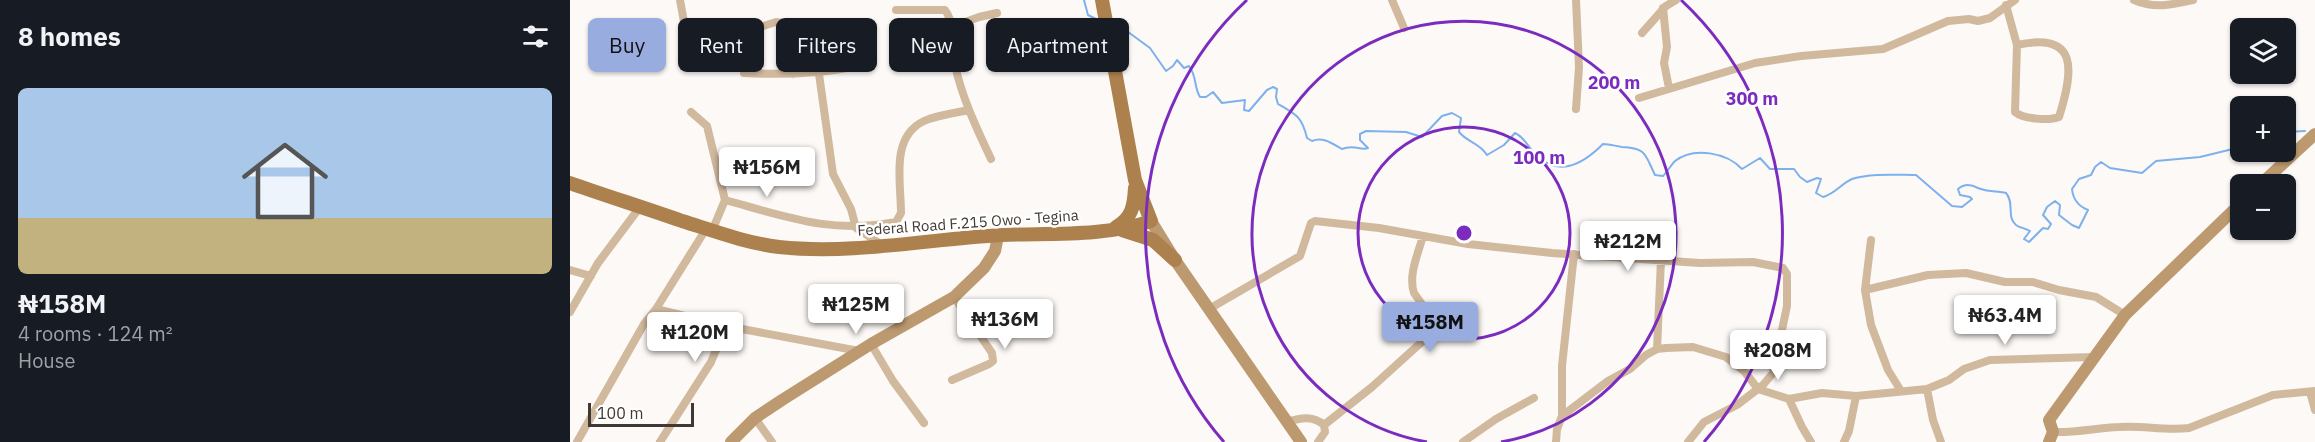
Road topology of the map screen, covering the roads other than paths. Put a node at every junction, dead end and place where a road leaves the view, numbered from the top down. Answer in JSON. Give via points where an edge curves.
{"nodes":[{"id":1,"x":680,"y":0,"type":"edge"},
{"id":2,"x":1102,"y":0,"type":"edge"},
{"id":3,"x":1392,"y":0,"type":"edge"},
{"id":4,"x":1576,"y":0,"type":"edge"},
{"id":5,"x":1676,"y":0,"type":"edge"},
{"id":6,"x":2015,"y":0,"type":"edge"},
{"id":7,"x":2134,"y":0,"type":"edge"},
{"id":8,"x":2193,"y":0,"type":"edge"},
{"id":9,"x":2006,"y":5,"type":"junction"},
{"id":10,"x":1663,"y":8,"type":"junction"},
{"id":11,"x":896,"y":10,"type":"dead end"},
{"id":12,"x":997,"y":13,"type":"dead end"},
{"id":13,"x":948,"y":18,"type":"edge"},
{"id":14,"x":974,"y":18,"type":"edge"},
{"id":15,"x":1404,"y":28,"type":"dead end"},
{"id":16,"x":1642,"y":33,"type":"dead end"},
{"id":17,"x":2017,"y":45,"type":"junction"},
{"id":18,"x":829,"y":72,"type":"edge"},
{"id":19,"x":957,"y":72,"type":"edge"},
{"id":20,"x":744,"y":73,"type":"dead end"},
{"id":21,"x":793,"y":74,"type":"junction"},
{"id":22,"x":819,"y":74,"type":"junction"},
{"id":23,"x":1669,"y":88,"type":"junction"},
{"id":24,"x":1639,"y":98,"type":"dead end"},
{"id":25,"x":1576,"y":109,"type":"dead end"},
{"id":26,"x":969,"y":110,"type":"junction"},
{"id":27,"x":691,"y":112,"type":"dead end"},
{"id":28,"x":2315,"y":134,"type":"edge"},
{"id":29,"x":991,"y":159,"type":"dead end"},
{"id":30,"x":2272,"y":174,"type":"edge"},
{"id":31,"x":1135,"y":180,"type":"junction"},
{"id":32,"x":570,"y":183,"type":"edge"},
{"id":33,"x":725,"y":200,"type":"junction"},
{"id":34,"x":640,"y":207,"type":"junction"},
{"id":35,"x":2230,"y":214,"type":"edge"},
{"id":36,"x":1151,"y":221,"type":"junction"},
{"id":37,"x":856,"y":228,"type":"junction"},
{"id":38,"x":709,"y":230,"type":"junction"},
{"id":39,"x":1113,"y":230,"type":"junction"},
{"id":40,"x":998,"y":236,"type":"junction"},
{"id":41,"x":1423,"y":236,"type":"junction"},
{"id":42,"x":1871,"y":240,"type":"dead end"},
{"id":43,"x":883,"y":246,"type":"junction"},
{"id":44,"x":1574,"y":254,"type":"junction"},
{"id":45,"x":1175,"y":260,"type":"junction"},
{"id":46,"x":1661,"y":260,"type":"junction"},
{"id":47,"x":570,"y":270,"type":"edge"},
{"id":48,"x":591,"y":276,"type":"junction"},
{"id":49,"x":1865,"y":290,"type":"junction"},
{"id":50,"x":954,"y":297,"type":"junction"},
{"id":51,"x":656,"y":309,"type":"junction"},
{"id":52,"x":1209,"y":309,"type":"junction"},
{"id":53,"x":570,"y":312,"type":"edge"},
{"id":54,"x":2125,"y":315,"type":"junction"},
{"id":55,"x":726,"y":326,"type":"junction"},
{"id":56,"x":871,"y":344,"type":"junction"},
{"id":57,"x":1657,"y":349,"type":"junction"},
{"id":58,"x":859,"y":351,"type":"junction"},
{"id":59,"x":2094,"y":357,"type":"junction"},
{"id":60,"x":952,"y":380,"type":"dead end"},
{"id":61,"x":1758,"y":389,"type":"junction"},
{"id":62,"x":1927,"y":389,"type":"junction"},
{"id":63,"x":1901,"y":391,"type":"junction"},
{"id":64,"x":2313,"y":392,"type":"edge"},
{"id":65,"x":1856,"y":396,"type":"junction"},
{"id":66,"x":1534,"y":398,"type":"dead end"},
{"id":67,"x":1789,"y":399,"type":"junction"},
{"id":68,"x":2315,"y":410,"type":"edge"},
{"id":69,"x":1562,"y":416,"type":"junction"},
{"id":70,"x":755,"y":418,"type":"junction"},
{"id":71,"x":1286,"y":422,"type":"junction"},
{"id":72,"x":924,"y":423,"type":"dead end"},
{"id":73,"x":1324,"y":425,"type":"junction"},
{"id":74,"x":2051,"y":437,"type":"edge"},
{"id":75,"x":2073,"y":437,"type":"edge"},
{"id":76,"x":577,"y":442,"type":"edge"},
{"id":77,"x":660,"y":442,"type":"edge"},
{"id":78,"x":731,"y":442,"type":"edge"},
{"id":79,"x":772,"y":442,"type":"edge"},
{"id":80,"x":1300,"y":442,"type":"edge"},
{"id":81,"x":1318,"y":442,"type":"edge"},
{"id":82,"x":1463,"y":442,"type":"edge"},
{"id":83,"x":1556,"y":442,"type":"edge"},
{"id":84,"x":1688,"y":442,"type":"edge"},
{"id":85,"x":1811,"y":442,"type":"edge"},
{"id":86,"x":1844,"y":442,"type":"edge"},
{"id":87,"x":1941,"y":442,"type":"edge"}],
"edges":[{"from":1,"to":21,"type":"street","via":[[684,22],[695,25],[730,23],[760,27],[783,23]]},
{"from":2,"to":31,"type":"main road"},
{"from":3,"to":15,"type":"street"},
{"from":4,"to":25,"type":"street"},
{"from":5,"to":10,"type":"street"},
{"from":6,"to":9,"type":"street"},
{"from":7,"to":8,"type":"street","via":[[2158,6]]},
{"from":9,"to":17,"type":"street"},
{"from":9,"to":23,"type":"street","via":[[1990,18],[1948,21],[1883,49],[1764,62]]},
{"from":10,"to":16,"type":"street"},
{"from":10,"to":23,"type":"street","via":[[1667,46],[1664,63]]},
{"from":11,"to":13,"type":"street","via":[[945,10]]},
{"from":12,"to":14,"type":"street"},
{"from":17,"to":17,"type":"street","via":[[2015,112],[2032,117],[2059,117],[2070,70],[2067,57],[2053,42]]},
{"from":18,"to":22,"type":"street"},
{"from":19,"to":26,"type":"street"},
{"from":20,"to":21,"type":"street"},
{"from":21,"to":22,"type":"street"},
{"from":22,"to":37,"type":"street","via":[[832,168]]},
{"from":23,"to":24,"type":"street"},
{"from":26,"to":29,"type":"street"},
{"from":26,"to":37,"type":"street","via":[[926,120],[904,137],[900,218],[896,222]]},
{"from":27,"to":33,"type":"street","via":[[707,126]]},
{"from":28,"to":30,"type":"street"},
{"from":31,"to":36,"type":"main road"},
{"from":31,"to":39,"type":"main road","via":[[1131,214]]},
{"from":32,"to":34,"type":"main road","name":"Federal Road F.215 Owo - Tegina"},
{"from":33,"to":37,"type":"street","via":[[821,225]]},
{"from":33,"to":38,"type":"street"},
{"from":34,"to":38,"type":"main road","name":"Federal Road F.215 Owo - Tegina"},
{"from":34,"to":48,"type":"street"},
{"from":35,"to":54,"type":"street"},
{"from":36,"to":39,"type":"main road","name":"Federal Road F.215 Owo - Tegina"},
{"from":36,"to":45,"type":"street"},
{"from":37,"to":43,"type":"street"},
{"from":38,"to":43,"type":"main road","name":"Federal Road F.215 Owo - Tegina","via":[[778,247]]},
{"from":38,"to":51,"type":"street"},
{"from":39,"to":40,"type":"main road","name":"Federal Road F.215 Owo - Tegina"},
{"from":39,"to":45,"type":"main road","via":[[1153,240]]},
{"from":40,"to":43,"type":"main road","name":"Federal Road F.215 Owo - Tegina"},
{"from":40,"to":50,"type":"street","via":[[995,251],[984,268]]},
{"from":41,"to":44,"type":"street"},
{"from":41,"to":52,"type":"street","via":[[1311,222],[1300,256]]},
{"from":41,"to":73,"type":"street","via":[[1412,288],[1437,325],[1436,330]]},
{"from":42,"to":49,"type":"street"},
{"from":44,"to":46,"type":"street"},
{"from":44,"to":69,"type":"street","via":[[1562,366]]},
{"from":45,"to":52,"type":"street"},
{"from":46,"to":57,"type":"street"},
{"from":46,"to":61,"type":"street","via":[[1753,262],[1783,267],[1787,274],[1787,306],[1780,345],[1773,373]]},
{"from":47,"to":48,"type":"street"},
{"from":48,"to":53,"type":"street"},
{"from":49,"to":54,"type":"street","via":[[1928,275],[1966,273],[1997,281],[2033,282],[2096,297]]},
{"from":49,"to":63,"type":"street","via":[[1871,325],[1885,364]]},
{"from":50,"to":56,"type":"street"},
{"from":50,"to":60,"type":"street","via":[[992,353],[993,361]]},
{"from":51,"to":55,"type":"street"},
{"from":51,"to":76,"type":"street"},
{"from":52,"to":71,"type":"street"},
{"from":54,"to":59,"type":"street"},
{"from":55,"to":58,"type":"street"},
{"from":55,"to":77,"type":"street","via":[[711,362]]},
{"from":56,"to":58,"type":"street"},
{"from":56,"to":72,"type":"street"},
{"from":57,"to":61,"type":"street","via":[[1693,347],[1726,357]]},
{"from":57,"to":69,"type":"street"},
{"from":58,"to":70,"type":"street"},
{"from":59,"to":62,"type":"street","via":[[1990,360]]},
{"from":59,"to":74,"type":"street","via":[[2049,420]]},
{"from":61,"to":67,"type":"street"},
{"from":61,"to":84,"type":"street","via":[[1730,410],[1704,422]]},
{"from":62,"to":63,"type":"street"},
{"from":62,"to":87,"type":"street"},
{"from":63,"to":65,"type":"street"},
{"from":64,"to":68,"type":"street"},
{"from":64,"to":75,"type":"street","via":[[2266,397],[2189,428],[2118,427]]},
{"from":65,"to":67,"type":"street","via":[[1822,393]]},
{"from":65,"to":86,"type":"street"},
{"from":66,"to":82,"type":"street"},
{"from":67,"to":85,"type":"street"},
{"from":69,"to":83,"type":"street"},
{"from":70,"to":78,"type":"street"},
{"from":70,"to":79,"type":"street"},
{"from":71,"to":73,"type":"street","via":[[1307,417]]},
{"from":71,"to":80,"type":"street"},
{"from":73,"to":81,"type":"street","via":[[1325,432]]},
{"from":74,"to":75,"type":"street"}]}
